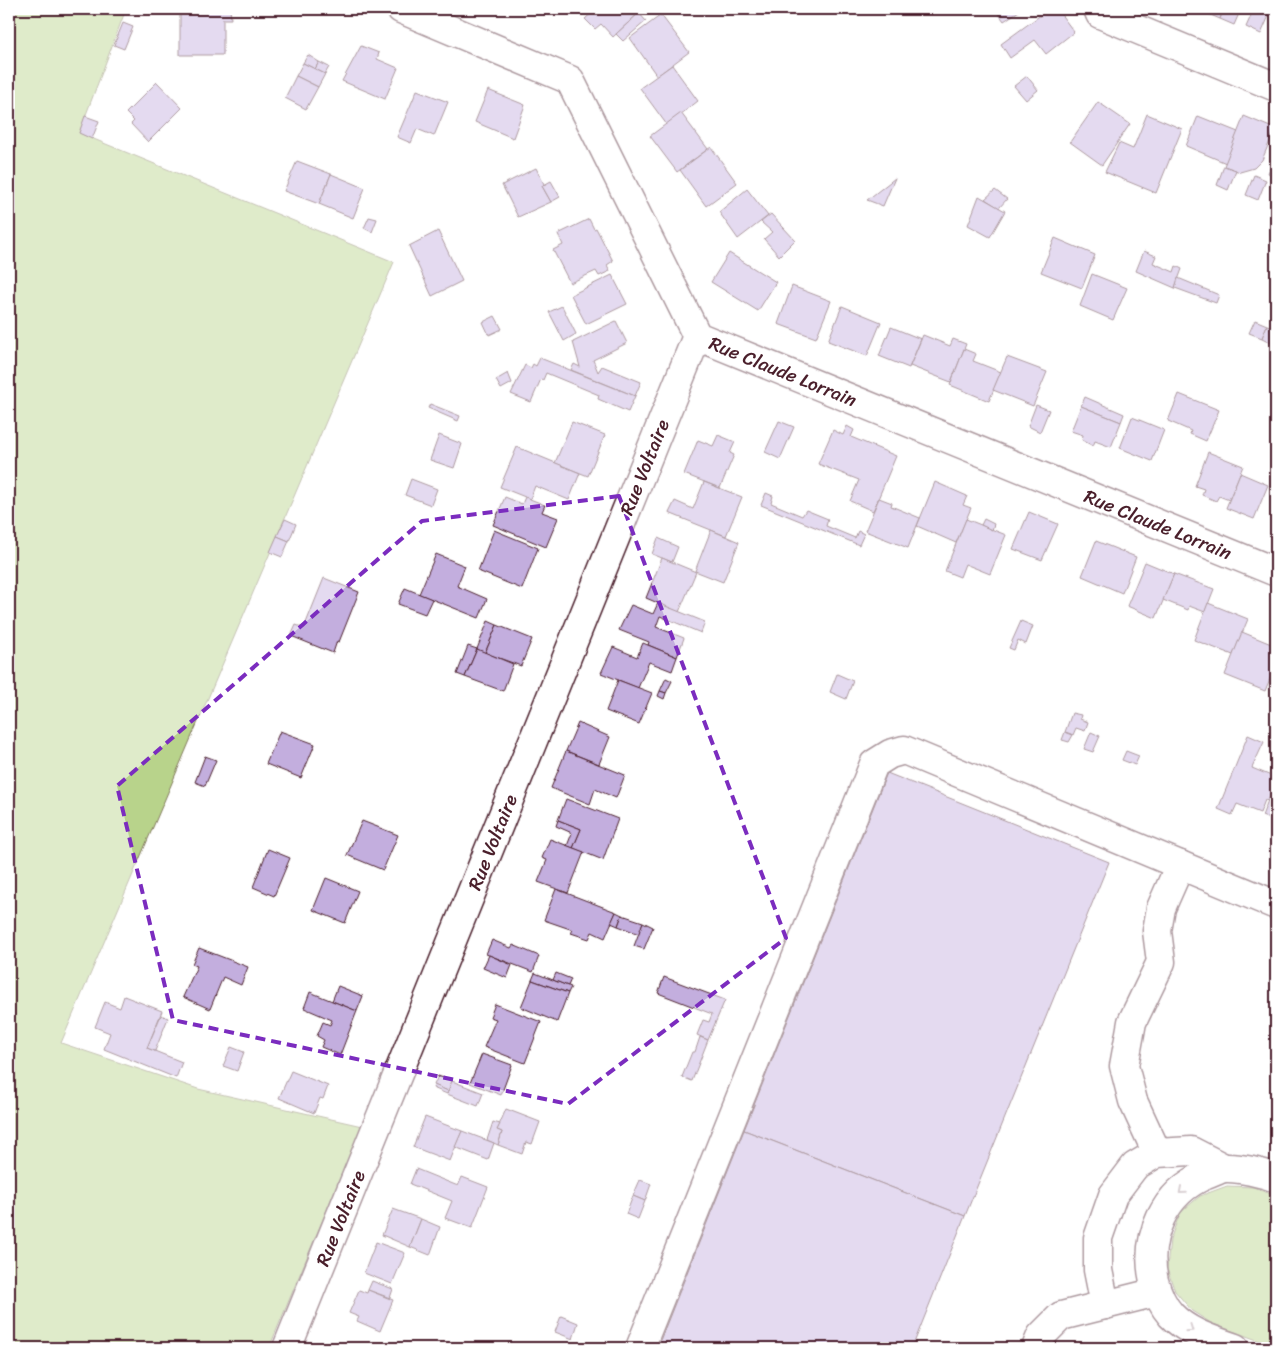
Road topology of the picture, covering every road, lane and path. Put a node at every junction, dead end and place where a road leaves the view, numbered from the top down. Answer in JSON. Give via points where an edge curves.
{"nodes":[{"id":1,"x":401,"y":9,"type":"edge"},
{"id":2,"x":1098,"y":9,"type":"edge"},
{"id":3,"x":1276,"y":86,"type":"edge"},
{"id":4,"x":697,"y":336,"type":"junction"},
{"id":5,"x":1276,"y":572,"type":"edge"},
{"id":6,"x":1180,"y":865,"type":"junction"},
{"id":7,"x":1276,"y":906,"type":"edge"},
{"id":8,"x":1156,"y":1153,"type":"junction"},
{"id":9,"x":1224,"y":1168,"type":"junction"},
{"id":10,"x":1276,"y":1178,"type":"edge"},
{"id":11,"x":1157,"y":1292,"type":"junction"},
{"id":12,"x":1105,"y":1305,"type":"junction"},
{"id":13,"x":287,"y":1348,"type":"edge"},
{"id":14,"x":640,"y":1348,"type":"edge"},
{"id":15,"x":1036,"y":1348,"type":"edge"},
{"id":16,"x":1235,"y":1348,"type":"edge"}],
"edges":[{"from":1,"to":4,"type":"street","name":"Rue Claude Lorrain","via":[[570,80]]},
{"from":2,"to":3,"type":"street","via":[[1100,14]]},
{"from":4,"to":5,"type":"street","name":"Rue Claude Lorrain"},
{"from":4,"to":13,"type":"street","name":"Rue Voltaire"},
{"from":6,"to":7,"type":"street"},
{"from":6,"to":8,"type":"street","via":[[1161,908],[1157,931],[1161,962],[1132,1022],[1124,1066],[1133,1100]]},
{"from":6,"to":14,"type":"street","via":[[904,750],[874,764]]},
{"from":8,"to":9,"type":"street","via":[[1191,1151]]},
{"from":8,"to":12,"type":"street","via":[[1135,1166],[1113,1195],[1101,1229],[1098,1270]]},
{"from":9,"to":10,"type":"street","via":[[1260,1172]]},
{"from":9,"to":11,"type":"street","one_way":true,"via":[[1195,1180],[1172,1199],[1158,1222],[1152,1243],[1151,1267]]},
{"from":11,"to":12,"type":"street"},
{"from":11,"to":16,"type":"street","one_way":true,"via":[[1171,1314],[1196,1333]]},
{"from":12,"to":15,"type":"street","via":[[1061,1316],[1041,1336]]}]}
